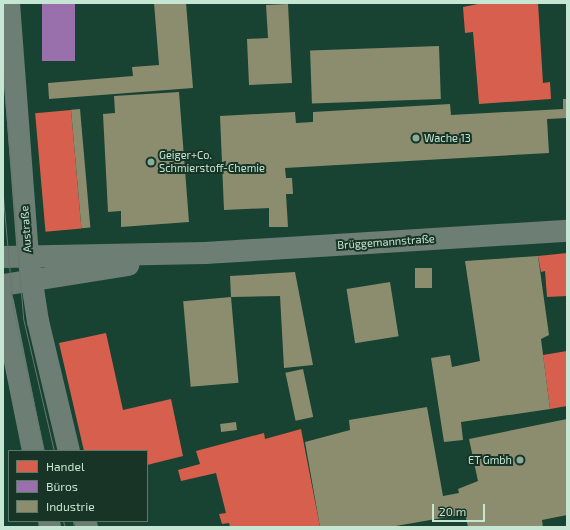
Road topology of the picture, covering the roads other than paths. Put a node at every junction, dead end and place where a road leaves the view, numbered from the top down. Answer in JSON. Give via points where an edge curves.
{"nodes":[{"id":1,"x":9,"y":3,"type":"edge"},
{"id":2,"x":567,"y":231,"type":"edge"},
{"id":3,"x":205,"y":253,"type":"junction"},
{"id":4,"x":28,"y":256,"type":"junction"},
{"id":5,"x":3,"y":257,"type":"edge"},
{"id":6,"x":32,"y":280,"type":"junction"},
{"id":7,"x":3,"y":284,"type":"edge"},
{"id":8,"x":3,"y":302,"type":"edge"},
{"id":9,"x":33,"y":450,"type":"edge"},
{"id":10,"x":69,"y":450,"type":"edge"}],
"edges":[{"from":1,"to":4,"type":"street","name":"Austraße"},
{"from":2,"to":3,"type":"street","name":"Brüggemannstraße"},
{"from":3,"to":4,"type":"street","name":"Brüggemannstraße"},
{"from":3,"to":6,"type":"street","name":"Brüggemannstraße"},
{"from":4,"to":5,"type":"street","name":"Brüggemannstraße"},
{"from":4,"to":6,"type":"street","name":"Austraße"},
{"from":6,"to":7,"type":"street","name":"Brüggemannstraße"},
{"from":6,"to":10,"type":"street","name":"Austraße","via":[[38,321]]},
{"from":8,"to":9,"type":"street"}]}
